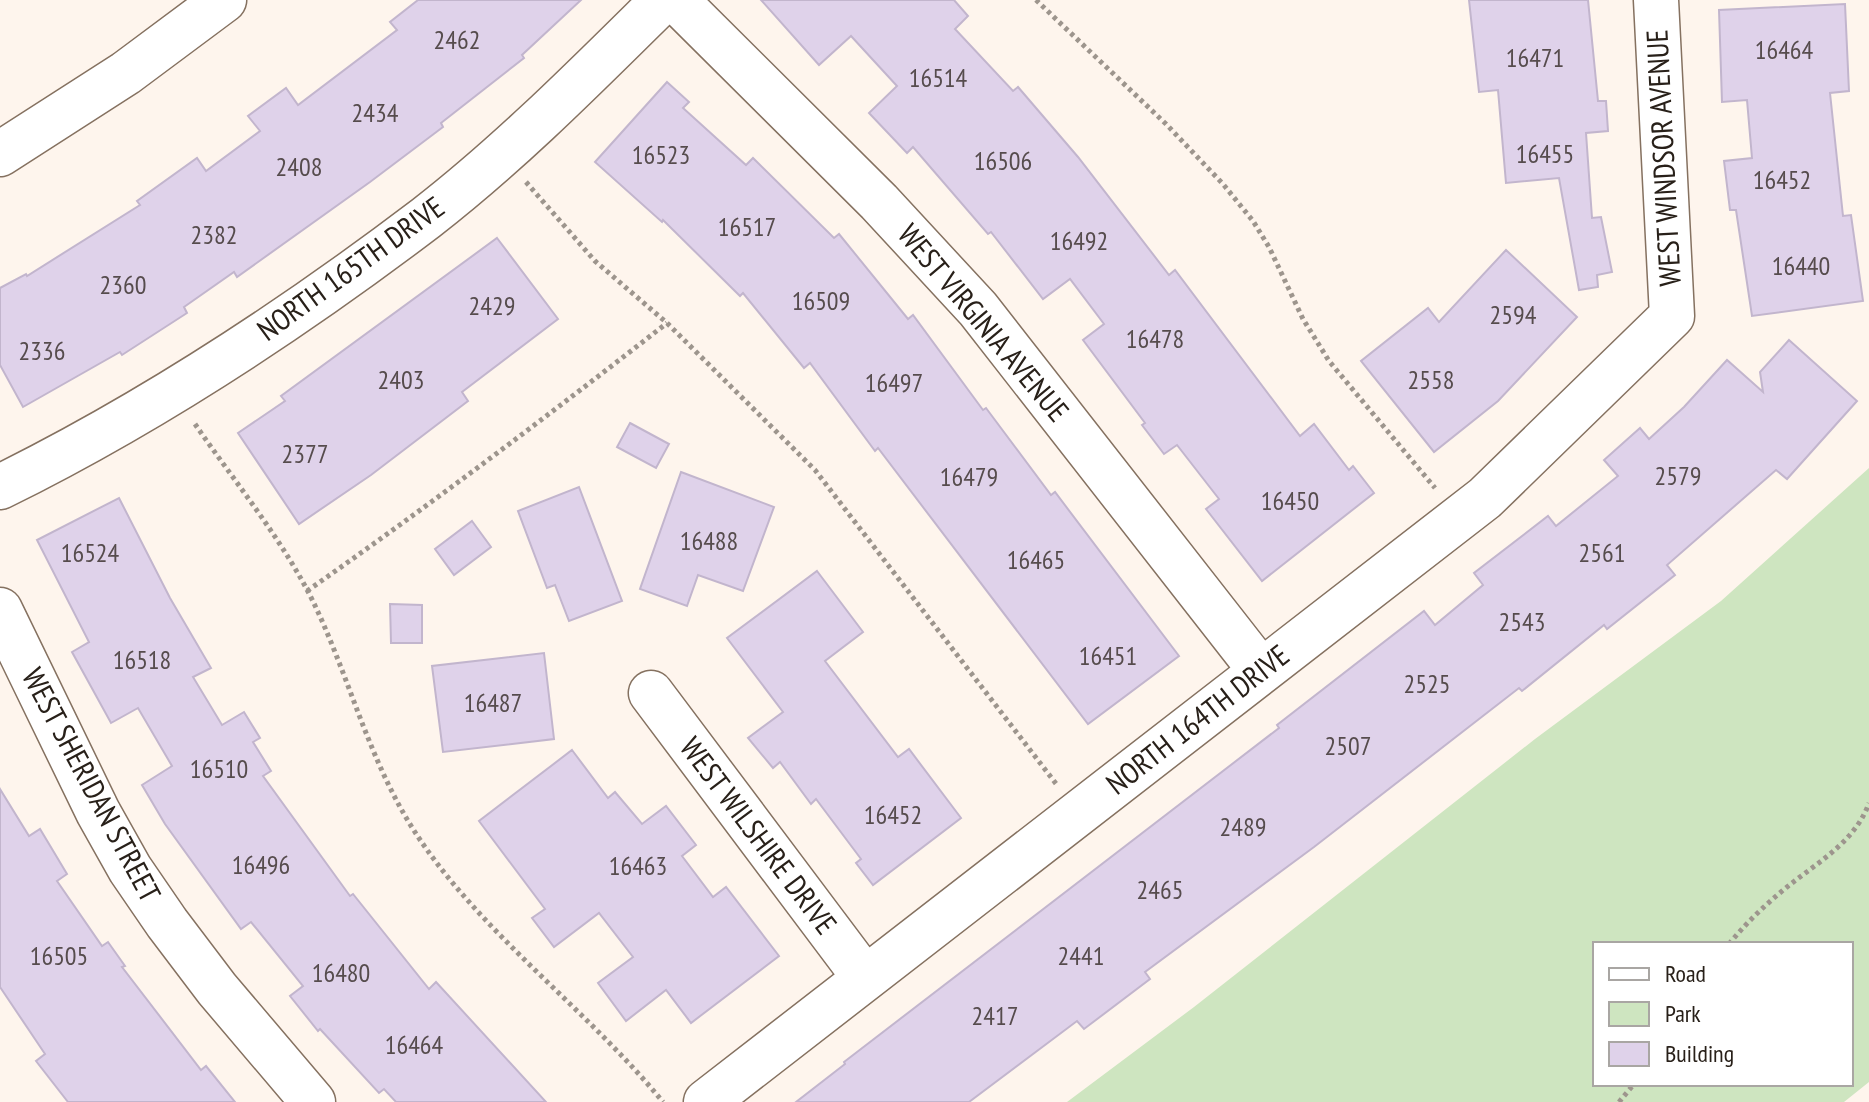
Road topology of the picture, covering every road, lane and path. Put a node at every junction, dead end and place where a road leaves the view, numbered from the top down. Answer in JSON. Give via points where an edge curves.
{"nodes":[{"id":1,"x":224,"y":0,"type":"edge"},
{"id":2,"x":663,"y":0,"type":"edge"},
{"id":3,"x":676,"y":0,"type":"edge"},
{"id":4,"x":1036,"y":0,"type":"edge"},
{"id":5,"x":1656,"y":0,"type":"edge"},
{"id":6,"x":0,"y":154,"type":"edge"},
{"id":7,"x":502,"y":154,"type":"junction"},
{"id":8,"x":1672,"y":316,"type":"joint"},
{"id":9,"x":667,"y":323,"type":"junction"},
{"id":10,"x":171,"y":391,"type":"junction"},
{"id":11,"x":0,"y":487,"type":"edge"},
{"id":12,"x":1459,"y":519,"type":"junction"},
{"id":13,"x":307,"y":591,"type":"junction"},
{"id":14,"x":0,"y":610,"type":"edge"},
{"id":15,"x":1261,"y":671,"type":"junction"},
{"id":16,"x":651,"y":693,"type":"dead end"},
{"id":17,"x":1869,"y":803,"type":"edge"},
{"id":18,"x":1078,"y":813,"type":"junction"},
{"id":19,"x":1731,"y":942,"type":"edge"},
{"id":20,"x":865,"y":978,"type":"junction"},
{"id":21,"x":1632,"y":1086,"type":"edge"},
{"id":22,"x":313,"y":1102,"type":"edge"},
{"id":23,"x":663,"y":1102,"type":"edge"},
{"id":24,"x":706,"y":1102,"type":"edge"},
{"id":25,"x":1619,"y":1102,"type":"edge"}],
"edges":[{"from":1,"to":6,"type":"street","via":[[126,73]]},
{"from":2,"to":7,"type":"street","name":"NORTH 165TH DRIVE"},
{"from":3,"to":15,"type":"street","name":"WEST VIRGINIA AVENUE","via":[[978,309]]},
{"from":4,"to":12,"type":"path","via":[[1166,124],[1233,197],[1269,247],[1329,361]]},
{"from":5,"to":8,"type":"street","name":"WEST WINDSOR AVENUE"},
{"from":7,"to":9,"type":"path","via":[[595,261]]},
{"from":7,"to":10,"type":"street","name":"NORTH 165TH DRIVE","via":[[379,251],[256,339]]},
{"from":8,"to":12,"type":"street","name":"NORTH 164TH DRIVE"},
{"from":9,"to":13,"type":"path","via":[[532,429]]},
{"from":9,"to":18,"type":"path","via":[[815,470]]},
{"from":10,"to":11,"type":"street","name":"NORTH 165TH DRIVE"},
{"from":10,"to":13,"type":"path"},
{"from":12,"to":15,"type":"street","name":"NORTH 164TH DRIVE"},
{"from":13,"to":23,"type":"path","via":[[359,721],[414,830],[455,884]]},
{"from":14,"to":22,"type":"street","name":"WEST SHERIDAN STREET","via":[[130,869],[217,989]]},
{"from":15,"to":18,"type":"street","name":"NORTH 164TH DRIVE"},
{"from":16,"to":20,"type":"street","name":"WEST WILSHIRE DRIVE"},
{"from":17,"to":19,"type":"path","via":[[1857,829],[1758,912]]},
{"from":18,"to":20,"type":"street","name":"NORTH 164TH DRIVE"},
{"from":20,"to":24,"type":"street","name":"NORTH 164TH DRIVE"},
{"from":21,"to":25,"type":"path"}]}
